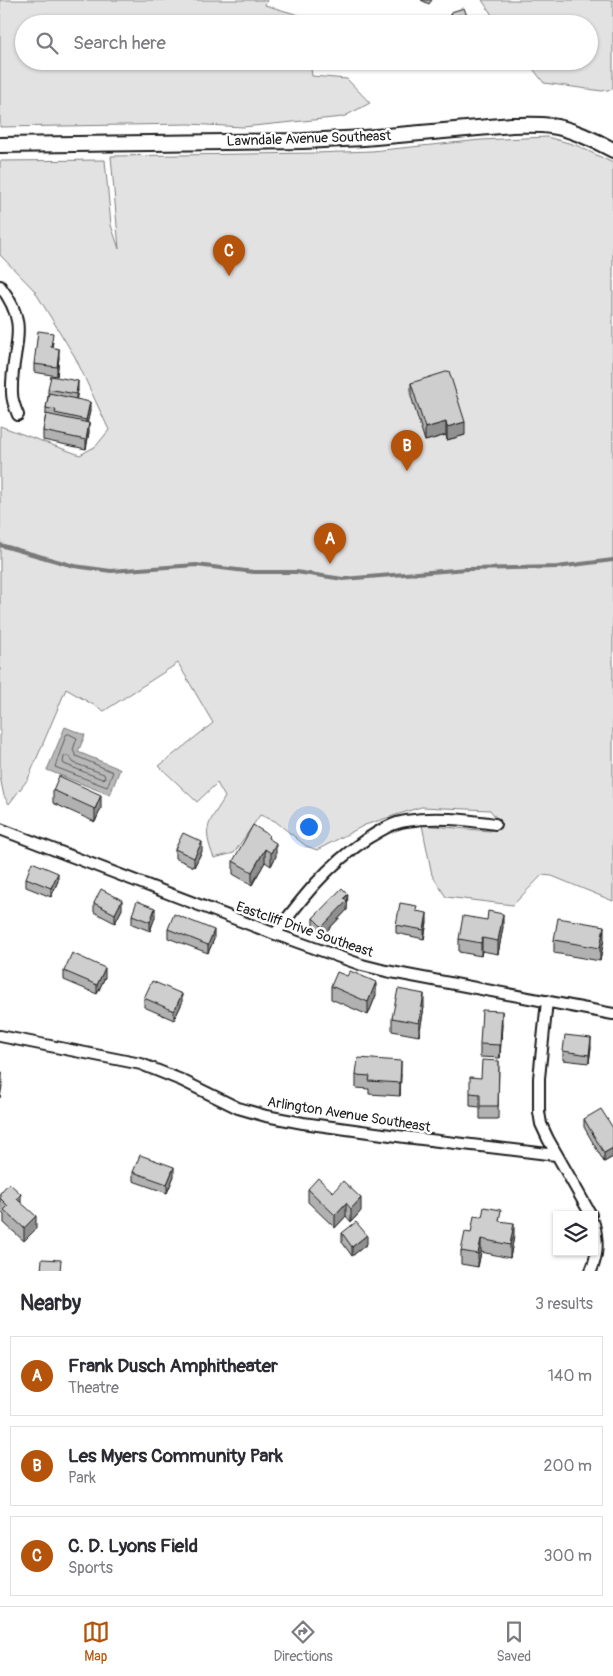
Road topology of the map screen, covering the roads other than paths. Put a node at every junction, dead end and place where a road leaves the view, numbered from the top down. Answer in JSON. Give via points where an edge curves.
{"nodes":[{"id":1,"x":0,"y":145,"type":"edge"},
{"id":2,"x":613,"y":150,"type":"edge"},
{"id":3,"x":0,"y":286,"type":"edge"},
{"id":4,"x":18,"y":415,"type":"dead end"},
{"id":5,"x":495,"y":824,"type":"dead end"},
{"id":6,"x":0,"y":829,"type":"edge"},
{"id":7,"x":274,"y":934,"type":"junction"},
{"id":8,"x":547,"y":1001,"type":"junction"},
{"id":9,"x":613,"y":1014,"type":"edge"},
{"id":10,"x":0,"y":1036,"type":"edge"},
{"id":11,"x":556,"y":1155,"type":"junction"},
{"id":12,"x":588,"y":1211,"type":"edge"},
{"id":13,"x":596,"y":1256,"type":"edge"},
{"id":14,"x":591,"y":1271,"type":"edge"}],
"edges":[{"from":1,"to":2,"type":"street","name":"Lawndale Avenue Southeast","via":[[303,141],[533,125],[554,126]]},
{"from":3,"to":4,"type":"street","via":[[12,304],[18,324],[12,395]]},
{"from":5,"to":7,"type":"street","via":[[441,818],[390,825],[349,851],[326,871]]},
{"from":6,"to":7,"type":"street","name":"Eastcliff Drive Southeast"},
{"from":7,"to":8,"type":"street","name":"Eastcliff Drive Southeast","via":[[386,971]]},
{"from":8,"to":9,"type":"street","name":"Eastcliff Drive Southeast"},
{"from":8,"to":11,"type":"street","via":[[539,1112],[541,1124]]},
{"from":10,"to":11,"type":"street","name":"Arlington Avenue Southeast","via":[[140,1064],[238,1108],[266,1116]]},
{"from":11,"to":12,"type":"street"},
{"from":13,"to":14,"type":"street"}]}
